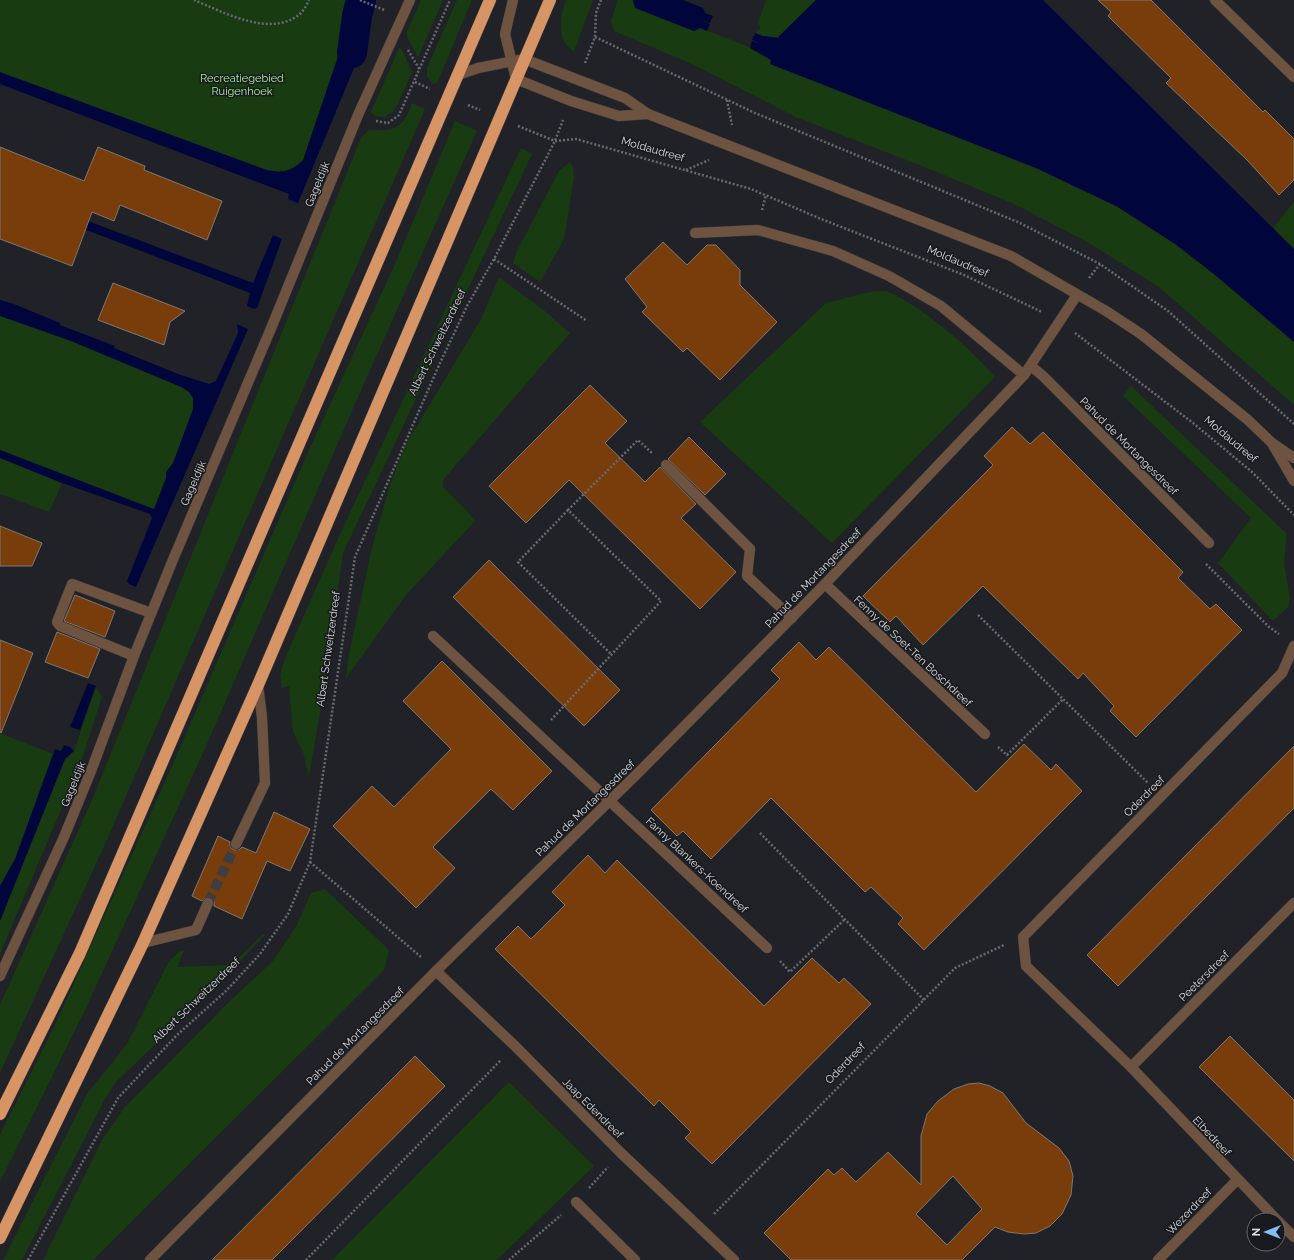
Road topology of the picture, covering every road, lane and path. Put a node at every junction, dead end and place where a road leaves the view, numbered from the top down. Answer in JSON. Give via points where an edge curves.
{"nodes":[{"id":1,"x":194,"y":0,"type":"edge"},
{"id":2,"x":309,"y":0,"type":"edge"},
{"id":3,"x":360,"y":0,"type":"edge"},
{"id":4,"x":410,"y":0,"type":"edge"},
{"id":5,"x":450,"y":0,"type":"edge"},
{"id":6,"x":490,"y":0,"type":"edge"},
{"id":7,"x":512,"y":0,"type":"edge"},
{"id":8,"x":550,"y":0,"type":"edge"},
{"id":9,"x":601,"y":0,"type":"edge"},
{"id":10,"x":1215,"y":0,"type":"edge"},
{"id":11,"x":368,"y":3,"type":"dead end"},
{"id":12,"x":595,"y":37,"type":"junction"},
{"id":13,"x":524,"y":59,"type":"junction"},
{"id":14,"x":510,"y":61,"type":"junction"},
{"id":15,"x":458,"y":75,"type":"junction"},
{"id":16,"x":1294,"y":78,"type":"edge"},
{"id":17,"x":516,"y":79,"type":"junction"},
{"id":18,"x":579,"y":79,"type":"junction"},
{"id":19,"x":727,"y":100,"type":"dead end"},
{"id":20,"x":571,"y":101,"type":"junction"},
{"id":21,"x":648,"y":114,"type":"junction"},
{"id":22,"x":358,"y":115,"type":"junction"},
{"id":23,"x":555,"y":141,"type":"junction"},
{"id":24,"x":695,"y":233,"type":"dead end"},
{"id":25,"x":494,"y":259,"type":"junction"},
{"id":26,"x":1077,"y":294,"type":"junction"},
{"id":27,"x":1059,"y":320,"type":"junction"},
{"id":28,"x":587,"y":321,"type":"dead end"},
{"id":29,"x":1031,"y":366,"type":"junction"},
{"id":30,"x":1024,"y":375,"type":"junction"},
{"id":31,"x":1272,"y":444,"type":"junction"},
{"id":32,"x":1294,"y":458,"type":"edge"},
{"id":33,"x":666,"y":465,"type":"joint"},
{"id":34,"x":1294,"y":481,"type":"edge"},
{"id":35,"x":568,"y":510,"type":"junction"},
{"id":36,"x":1294,"y":515,"type":"edge"},
{"id":37,"x":1210,"y":543,"type":"joint"},
{"id":38,"x":825,"y":584,"type":"junction"},
{"id":39,"x":151,"y":613,"type":"junction"},
{"id":40,"x":978,"y":615,"type":"dead end"},
{"id":41,"x":792,"y":618,"type":"junction"},
{"id":42,"x":433,"y":636,"type":"dead end"},
{"id":43,"x":1282,"y":636,"type":"dead end"},
{"id":44,"x":1294,"y":646,"type":"edge"},
{"id":45,"x":612,"y":655,"type":"junction"},
{"id":46,"x":134,"y":656,"type":"junction"},
{"id":47,"x":1294,"y":667,"type":"edge"},
{"id":48,"x":1282,"y":673,"type":"junction"},
{"id":49,"x":258,"y":685,"type":"junction"},
{"id":50,"x":1063,"y":699,"type":"junction"},
{"id":51,"x":538,"y":734,"type":"junction"},
{"id":52,"x":984,"y":734,"type":"joint"},
{"id":53,"x":1161,"y":796,"type":"junction"},
{"id":54,"x":610,"y":800,"type":"junction"},
{"id":55,"x":760,"y":833,"type":"dead end"},
{"id":56,"x":236,"y":844,"type":"tunnel mouth"},
{"id":57,"x":310,"y":862,"type":"junction"},
{"id":58,"x":1294,"y":903,"type":"edge"},
{"id":59,"x":208,"y":904,"type":"tunnel mouth"},
{"id":60,"x":845,"y":920,"type":"junction"},
{"id":61,"x":1023,"y":937,"type":"junction"},
{"id":62,"x":143,"y":943,"type":"junction"},
{"id":63,"x":767,"y":948,"type":"joint"},
{"id":64,"x":436,"y":971,"type":"junction"},
{"id":65,"x":0,"y":976,"type":"edge"},
{"id":66,"x":924,"y":1000,"type":"junction"},
{"id":67,"x":515,"y":1046,"type":"junction"},
{"id":68,"x":1132,"y":1067,"type":"junction"},
{"id":69,"x":0,"y":1114,"type":"edge"},
{"id":70,"x":1237,"y":1180,"type":"junction"},
{"id":71,"x":576,"y":1202,"type":"dead end"},
{"id":72,"x":1270,"y":1212,"type":"edge"},
{"id":73,"x":700,"y":1228,"type":"junction"},
{"id":74,"x":1286,"y":1228,"type":"edge"},
{"id":75,"x":1294,"y":1237,"type":"edge"},
{"id":76,"x":0,"y":1238,"type":"edge"},
{"id":77,"x":28,"y":1260,"type":"edge"},
{"id":78,"x":150,"y":1260,"type":"edge"},
{"id":79,"x":306,"y":1260,"type":"edge"},
{"id":80,"x":635,"y":1260,"type":"edge"},
{"id":81,"x":734,"y":1260,"type":"edge"},
{"id":82,"x":1158,"y":1260,"type":"edge"}],
"edges":[{"from":1,"to":2,"type":"path","via":[[254,23],[283,23],[301,13]]},
{"from":3,"to":11,"type":"path"},
{"from":4,"to":22,"type":"street","name":"Gageldijk"},
{"from":5,"to":22,"type":"path","via":[[399,115],[388,123]]},
{"from":6,"to":15,"type":"highway"},
{"from":7,"to":14,"type":"street","via":[[505,34]]},
{"from":8,"to":13,"type":"highway"},
{"from":9,"to":12,"type":"path","via":[[596,14]]},
{"from":10,"to":16,"type":"street"},
{"from":12,"to":18,"type":"path"},
{"from":12,"to":19,"type":"path"},
{"from":13,"to":14,"type":"street","name":"Moldaudreef"},
{"from":13,"to":17,"type":"highway"},
{"from":13,"to":18,"type":"street","name":"Moldaudreef"},
{"from":14,"to":15,"type":"street","name":"Moldaudreef"},
{"from":14,"to":17,"type":"street"},
{"from":15,"to":69,"type":"highway","via":[[80,953]]},
{"from":17,"to":20,"type":"street","name":"Moldaudreef"},
{"from":17,"to":49,"type":"highway"},
{"from":18,"to":21,"type":"street","name":"Moldaudreef","via":[[625,98]]},
{"from":20,"to":21,"type":"street","name":"Moldaudreef","via":[[619,116]]},
{"from":20,"to":23,"type":"path","name":"Albert Schweitzerdreef"},
{"from":21,"to":26,"type":"street","name":"Moldaudreef","via":[[1011,256]]},
{"from":22,"to":39,"type":"street","name":"Gageldijk"},
{"from":23,"to":25,"type":"path","name":"Albert Schweitzerdreef"},
{"from":23,"to":27,"type":"path","name":"Moldaudreef","via":[[576,140],[751,189],[821,220],[964,275]]},
{"from":24,"to":30,"type":"street","via":[[758,230],[833,252],[889,276],[940,306]]},
{"from":25,"to":28,"type":"path"},
{"from":25,"to":57,"type":"path","name":"Albert Schweitzerdreef","via":[[440,363],[355,557]]},
{"from":26,"to":27,"type":"street","name":"Pahud de Mortangesdreef"},
{"from":26,"to":31,"type":"street","name":"Moldaudreef","via":[[1141,334],[1248,420]]},
{"from":27,"to":29,"type":"street","name":"Pahud de Mortangesdreef"},
{"from":27,"to":36,"type":"path","name":"Moldaudreef","via":[[1193,423],[1252,472]]},
{"from":29,"to":30,"type":"street","name":"Pahud de Mortangesdreef"},
{"from":29,"to":37,"type":"street","name":"Pahud de Mortangesdreef"},
{"from":30,"to":38,"type":"street","name":"Pahud de Mortangesdreef"},
{"from":31,"to":32,"type":"street","name":"Moldaudreef"},
{"from":31,"to":34,"type":"street","name":"Moldaudreef"},
{"from":33,"to":35,"type":"path","via":[[638,440]]},
{"from":33,"to":41,"type":"street","via":[[750,548],[747,576]]},
{"from":35,"to":45,"type":"path","via":[[661,602]]},
{"from":35,"to":45,"type":"path","via":[[518,562]]},
{"from":37,"to":43,"type":"path","via":[[1200,558]]},
{"from":38,"to":41,"type":"street","name":"Pahud de Mortangesdreef"},
{"from":38,"to":52,"type":"street","name":"Fenny de Soet-Ten Boschdreef"},
{"from":39,"to":46,"type":"street","name":"Gageldijk"},
{"from":39,"to":46,"type":"street","via":[[72,584],[57,622],[60,626]]},
{"from":40,"to":50,"type":"path"},
{"from":41,"to":54,"type":"street","name":"Pahud de Mortangesdreef"},
{"from":42,"to":51,"type":"street","name":"Fanny Blankers-Koendreef"},
{"from":44,"to":48,"type":"street","name":"Oderdreef"},
{"from":45,"to":51,"type":"path"},
{"from":46,"to":65,"type":"street","name":"Gageldijk","via":[[67,830]]},
{"from":47,"to":48,"type":"street","name":"Oderdreef"},
{"from":48,"to":53,"type":"street","name":"Oderdreef"},
{"from":49,"to":56,"type":"street","via":[[265,783]]},
{"from":49,"to":62,"type":"highway"},
{"from":50,"to":52,"type":"path","via":[[1007,755]]},
{"from":50,"to":53,"type":"path"},
{"from":51,"to":54,"type":"street","name":"Fanny Blankers-Koendreef"},
{"from":53,"to":61,"type":"street","name":"Oderdreef"},
{"from":54,"to":63,"type":"street","name":"Fanny Blankers-Koendreef"},
{"from":54,"to":64,"type":"street","name":"Pahud de Mortangesdreef"},
{"from":55,"to":60,"type":"path"},
{"from":57,"to":64,"type":"path"},
{"from":57,"to":77,"type":"path","name":"Albert Schweitzerdreef","via":[[288,914],[260,954],[227,990],[177,1035],[118,1098]]},
{"from":58,"to":68,"type":"street","name":"Peetersdreef"},
{"from":59,"to":62,"type":"street","via":[[196,930]]},
{"from":60,"to":63,"type":"path","via":[[790,972]]},
{"from":60,"to":66,"type":"path"},
{"from":61,"to":66,"type":"path","name":"Oderdreef","via":[[955,968]]},
{"from":61,"to":68,"type":"street","via":[[1026,966]]},
{"from":62,"to":76,"type":"highway"},
{"from":64,"to":67,"type":"street","name":"Jaap Edendreef"},
{"from":64,"to":78,"type":"street","name":"Pahud de Mortangesdreef"},
{"from":66,"to":73,"type":"path","name":"Oderdreef"},
{"from":67,"to":73,"type":"street","name":"Jaap Edendreef"},
{"from":67,"to":79,"type":"path"},
{"from":68,"to":70,"type":"street","name":"Elbedreef"},
{"from":70,"to":72,"type":"street","name":"Elbedreef"},
{"from":70,"to":82,"type":"street","name":"Wezerdreef"},
{"from":71,"to":80,"type":"street"},
{"from":73,"to":81,"type":"street","name":"Jaap Edendreef"},
{"from":74,"to":75,"type":"street","name":"Elbedreef"}]}
